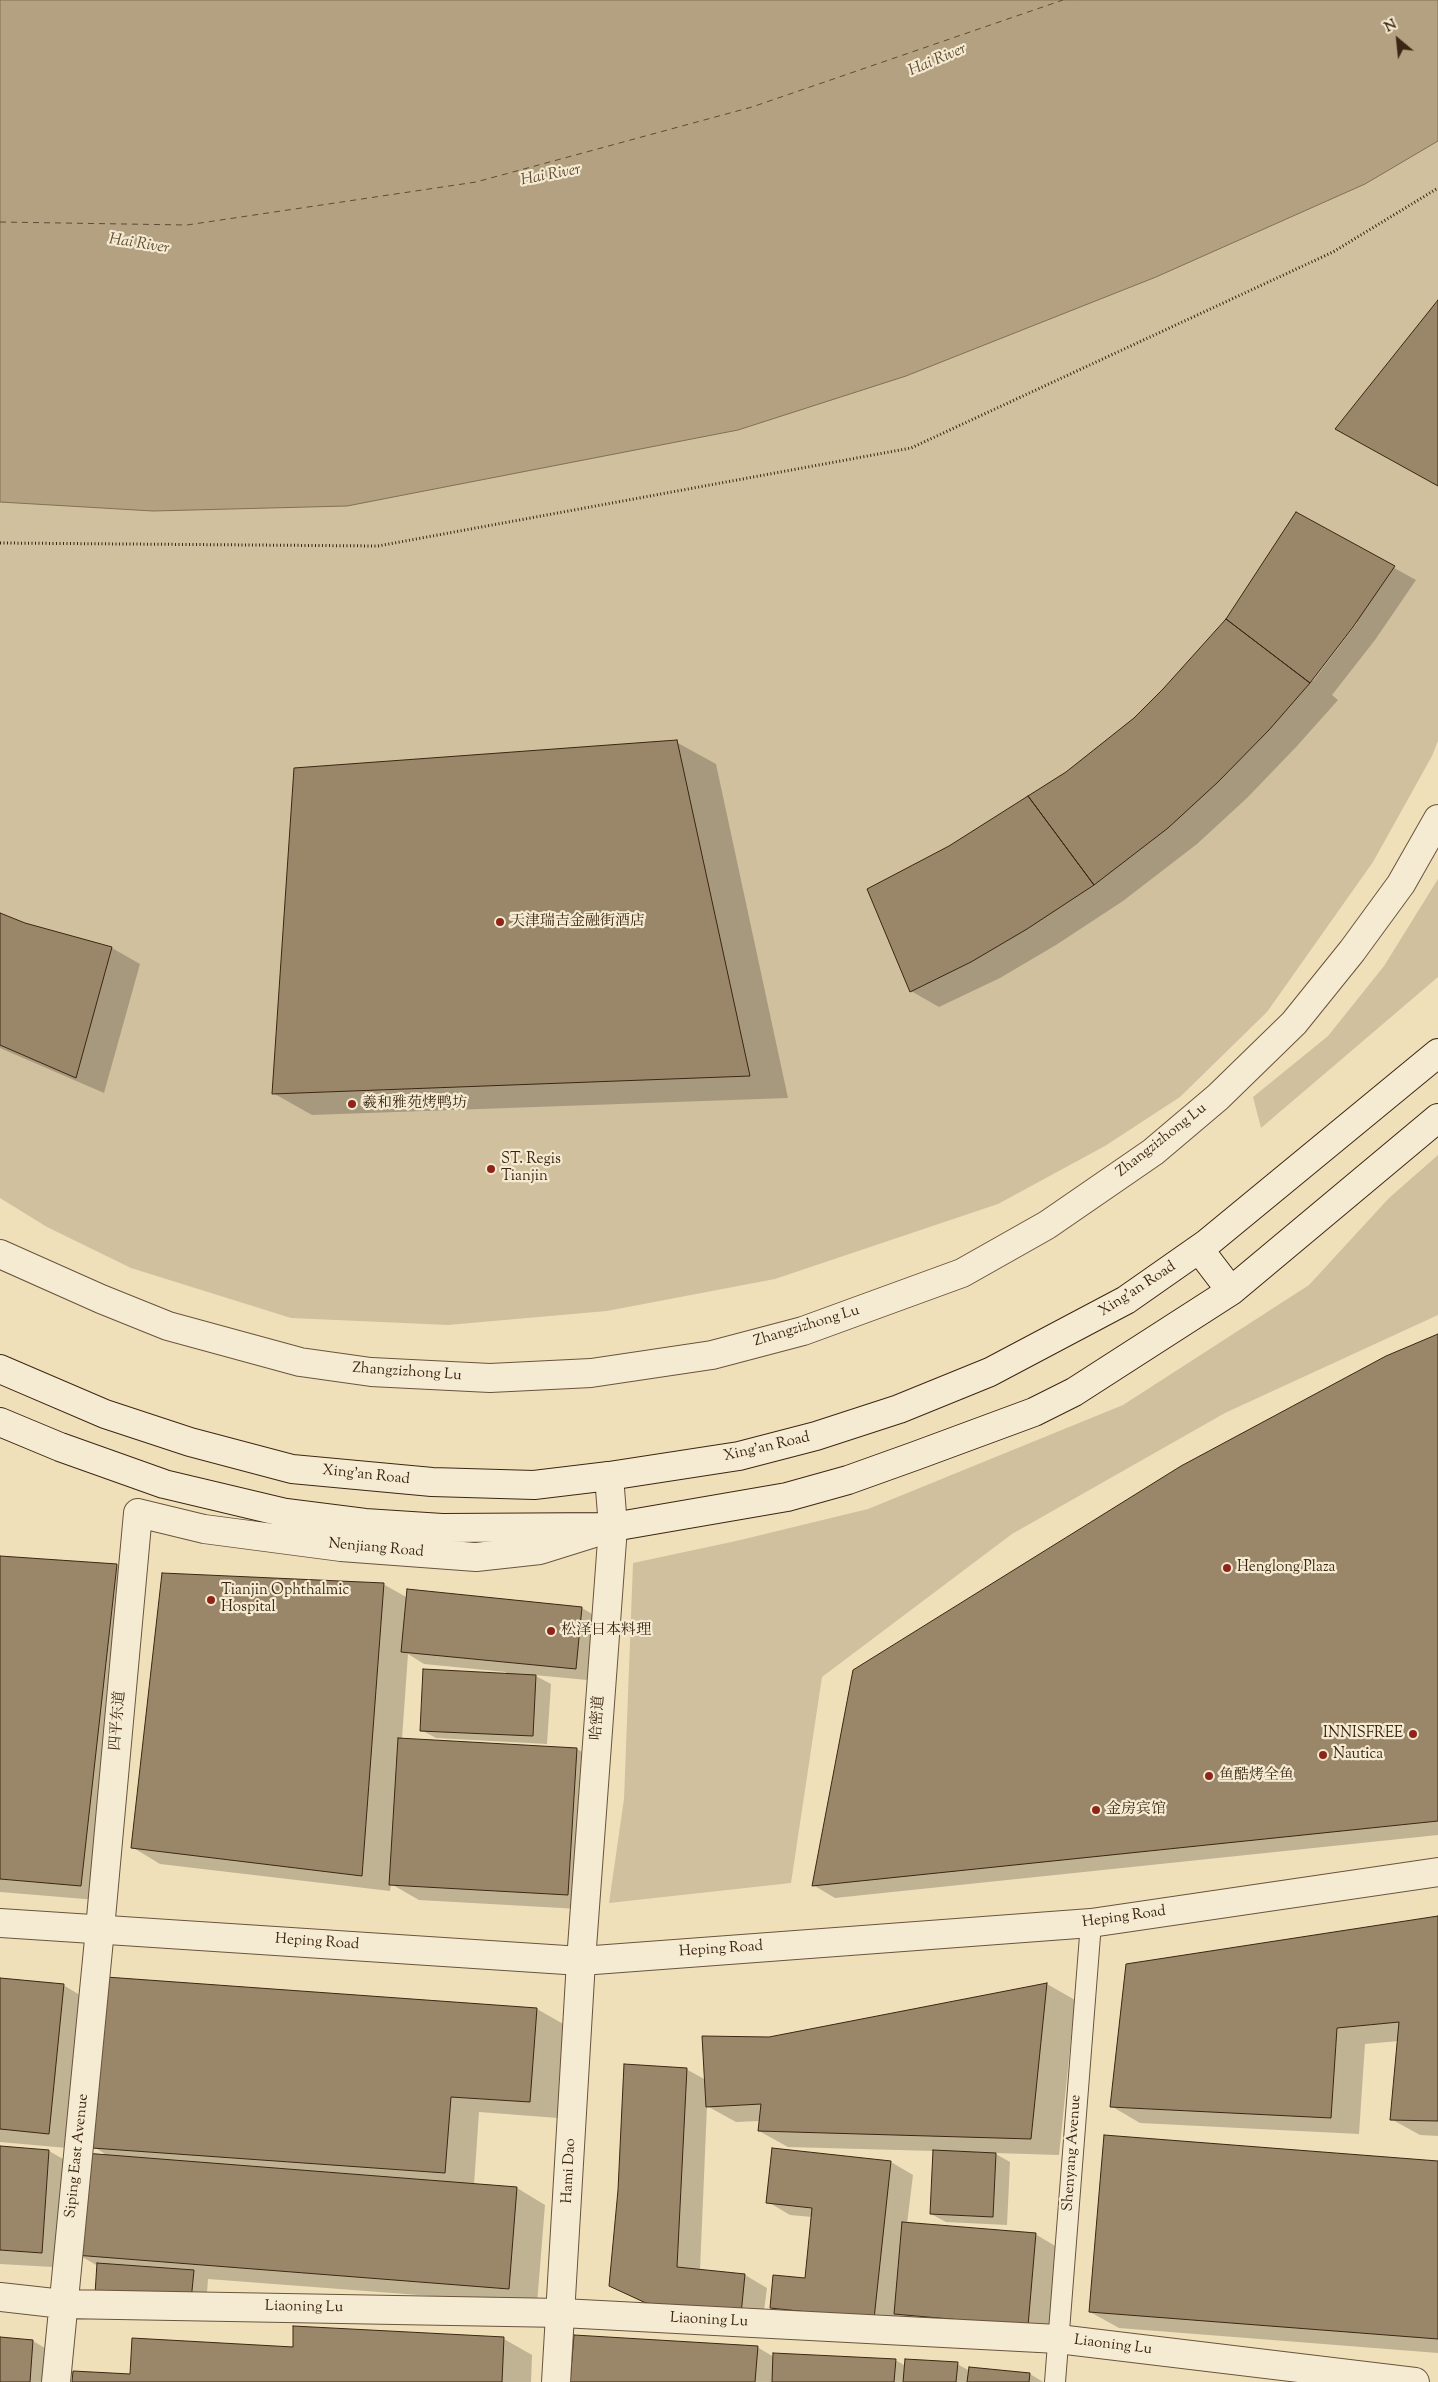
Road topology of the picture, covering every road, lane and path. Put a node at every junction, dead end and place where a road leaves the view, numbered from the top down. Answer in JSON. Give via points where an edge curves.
{"nodes":[{"id":1,"x":1438,"y":188,"type":"edge"},
{"id":2,"x":0,"y":543,"type":"edge"},
{"id":3,"x":1438,"y":819,"type":"edge"},
{"id":4,"x":1438,"y":1053,"type":"edge"},
{"id":5,"x":1438,"y":1118,"type":"edge"},
{"id":6,"x":1198,"y":1249,"type":"junction"},
{"id":7,"x":0,"y":1254,"type":"edge"},
{"id":8,"x":1231,"y":1291,"type":"junction"},
{"id":9,"x":0,"y":1368,"type":"edge"},
{"id":10,"x":0,"y":1422,"type":"edge"},
{"id":11,"x":608,"y":1476,"type":"junction"},
{"id":12,"x":138,"y":1513,"type":"joint"},
{"id":13,"x":613,"y":1527,"type":"junction"},
{"id":14,"x":1438,"y":1872,"type":"edge"},
{"id":15,"x":0,"y":1923,"type":"edge"},
{"id":16,"x":1091,"y":1923,"type":"junction"},
{"id":17,"x":100,"y":1929,"type":"junction"},
{"id":18,"x":582,"y":1960,"type":"junction"},
{"id":19,"x":0,"y":2296,"type":"edge"},
{"id":20,"x":63,"y":2304,"type":"junction"},
{"id":21,"x":562,"y":2313,"type":"junction"},
{"id":22,"x":1058,"y":2339,"type":"junction"},
{"id":23,"x":56,"y":2382,"type":"edge"},
{"id":24,"x":556,"y":2382,"type":"edge"},
{"id":25,"x":1055,"y":2382,"type":"edge"},
{"id":26,"x":1416,"y":2382,"type":"edge"}],
"edges":[{"from":1,"to":2,"type":"path","via":[[1333,252],[911,448],[378,546]]},
{"from":3,"to":7,"type":"street","name":"Zhangzizhong Lu","via":[[1401,884],[1294,1023],[1218,1097],[1153,1152],[1047,1226],[962,1273],[803,1331],[712,1355],[592,1373],[490,1378],[371,1372],[300,1362],[168,1326]]},
{"from":4,"to":6,"type":"street","name":"Xing'an Road"},
{"from":5,"to":8,"type":"street"},
{"from":6,"to":8,"type":"street"},
{"from":6,"to":11,"type":"street","name":"Xing'an Road","via":[[1126,1300],[1068,1333],[990,1372],[899,1409],[816,1436],[739,1456]]},
{"from":8,"to":13,"type":"street","via":[[1110,1370],[1034,1412],[848,1480],[787,1496]]},
{"from":9,"to":11,"type":"street","name":"Xing'an Road","via":[[105,1414],[190,1442],[292,1469],[423,1482],[481,1484],[534,1484]]},
{"from":10,"to":13,"type":"street","via":[[60,1448],[164,1484],[286,1513],[442,1528]]},
{"from":11,"to":13,"type":"street","name":"哈密道"},
{"from":12,"to":13,"type":"street","name":"Nenjiang Road","via":[[204,1528],[331,1546],[476,1557],[540,1550]]},
{"from":12,"to":17,"type":"street","name":"四平东道"},
{"from":13,"to":18,"type":"street","name":"哈密道"},
{"from":14,"to":16,"type":"street","name":"Heping Road"},
{"from":15,"to":17,"type":"street","name":"Heping Road"},
{"from":16,"to":18,"type":"street","name":"Heping Road"},
{"from":16,"to":22,"type":"lane","name":"Shenyang Avenue"},
{"from":17,"to":18,"type":"street","name":"Heping Road"},
{"from":17,"to":20,"type":"street","name":"Siping East Avenue"},
{"from":18,"to":21,"type":"street","name":"Hami Dao"},
{"from":19,"to":20,"type":"street","name":"Liaoning Lu"},
{"from":20,"to":21,"type":"street","name":"Liaoning Lu"},
{"from":20,"to":23,"type":"street","name":"Siping East Avenue"},
{"from":21,"to":22,"type":"street","name":"Liaoning Lu"},
{"from":21,"to":24,"type":"street","name":"Hami Dao"},
{"from":22,"to":25,"type":"lane","name":"Shenyang Avenue"},
{"from":22,"to":26,"type":"street","name":"Liaoning Lu"}]}
